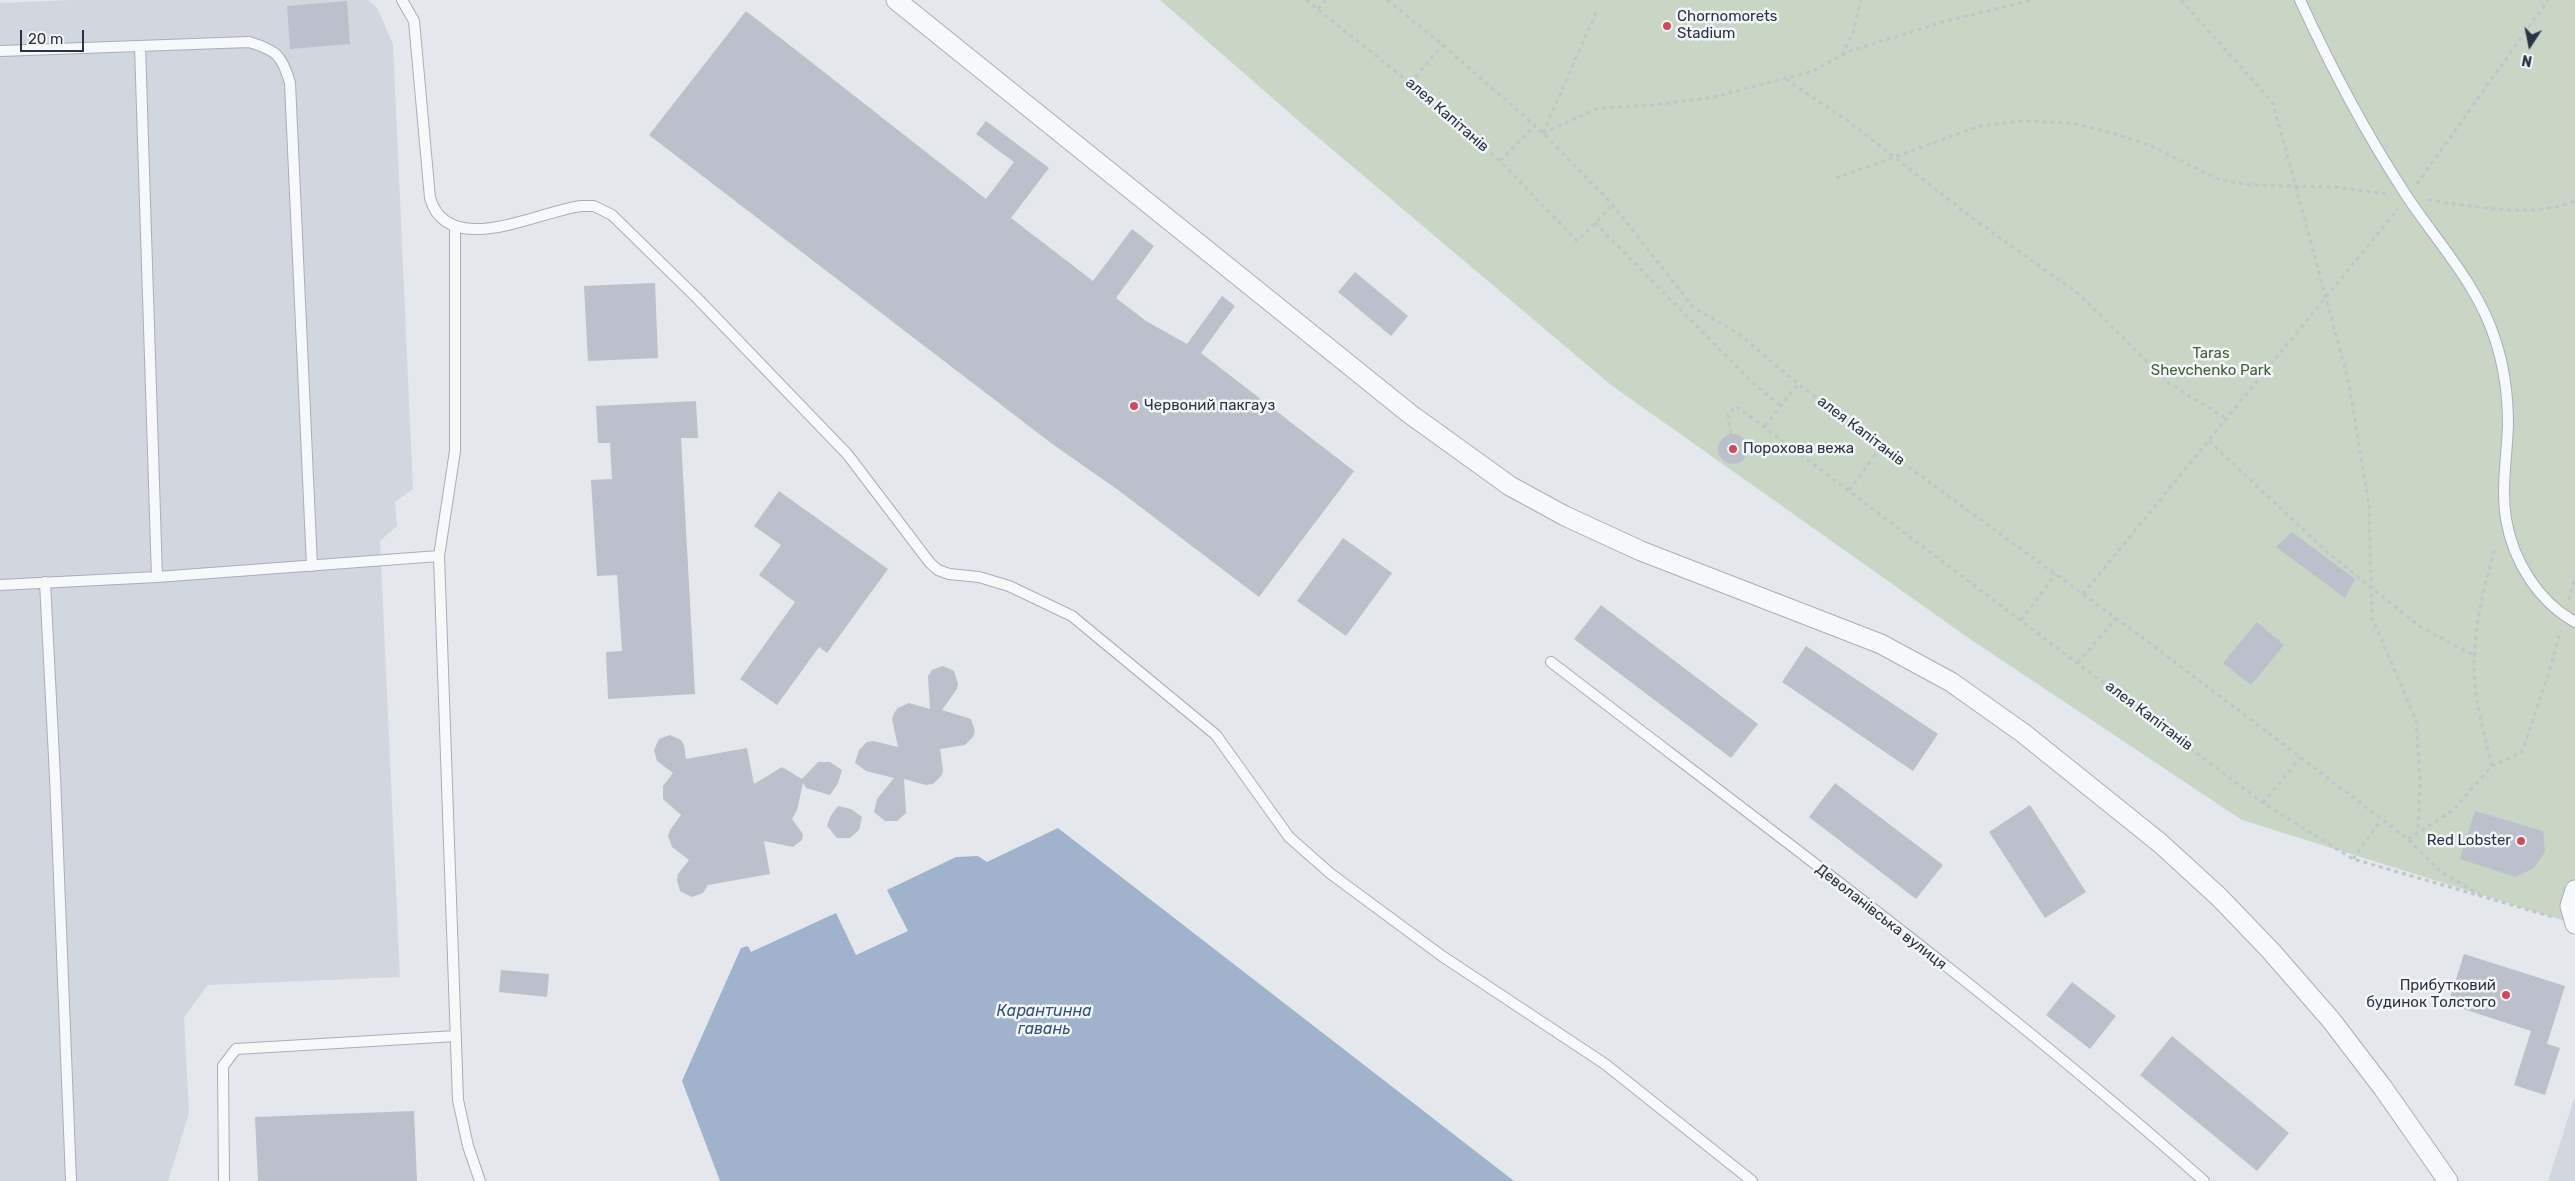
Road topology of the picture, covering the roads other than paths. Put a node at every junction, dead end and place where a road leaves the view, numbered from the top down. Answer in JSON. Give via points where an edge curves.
{"nodes":[{"id":1,"x":402,"y":0,"type":"edge"},
{"id":2,"x":896,"y":0,"type":"edge"},
{"id":3,"x":2300,"y":0,"type":"edge"},
{"id":4,"x":140,"y":46,"type":"junction"},
{"id":5,"x":0,"y":51,"type":"edge"},
{"id":6,"x":455,"y":226,"type":"junction"},
{"id":7,"x":439,"y":556,"type":"junction"},
{"id":8,"x":312,"y":566,"type":"junction"},
{"id":9,"x":157,"y":577,"type":"junction"},
{"id":10,"x":45,"y":582,"type":"junction"},
{"id":11,"x":0,"y":585,"type":"edge"},
{"id":12,"x":2575,"y":622,"type":"edge"},
{"id":13,"x":1551,"y":662,"type":"dead end"},
{"id":14,"x":2575,"y":890,"type":"edge"},
{"id":15,"x":2575,"y":924,"type":"edge"},
{"id":16,"x":456,"y":1036,"type":"junction"},
{"id":17,"x":71,"y":1181,"type":"edge"},
{"id":18,"x":224,"y":1181,"type":"edge"},
{"id":19,"x":480,"y":1181,"type":"edge"},
{"id":20,"x":1752,"y":1181,"type":"edge"},
{"id":21,"x":2204,"y":1181,"type":"edge"},
{"id":22,"x":2448,"y":1181,"type":"edge"}],
"edges":[{"from":1,"to":6,"type":"lane","via":[[414,21],[430,198],[437,215]]},
{"from":2,"to":22,"type":"street","via":[[1402,408],[1510,486],[1641,551],[1881,644],[1951,682],[2023,732],[2160,842],[2270,950],[2331,1020]]},
{"from":3,"to":12,"type":"lane","via":[[2347,98],[2408,197],[2482,305],[2495,339],[2507,400],[2506,518],[2511,541],[2530,581],[2545,600]]},
{"from":4,"to":5,"type":"lane"},
{"from":4,"to":8,"type":"lane","via":[[248,42],[269,48],[284,64],[290,83]]},
{"from":4,"to":9,"type":"lane"},
{"from":6,"to":7,"type":"lane","via":[[455,451]]},
{"from":6,"to":20,"type":"lane","via":[[479,230],[581,206],[594,206],[612,216],[697,298],[848,455],[938,570],[1009,586],[1072,616],[1216,735],[1289,837],[1331,874],[1442,956],[1605,1064]]},
{"from":7,"to":8,"type":"lane"},
{"from":7,"to":16,"type":"lane"},
{"from":8,"to":9,"type":"lane"},
{"from":9,"to":10,"type":"lane"},
{"from":10,"to":11,"type":"lane"},
{"from":10,"to":17,"type":"lane"},
{"from":13,"to":21,"type":"lane","name":"Деволанівська вулиця","via":[[1943,964]]},
{"from":14,"to":15,"type":"street","via":[[2570,906]]},
{"from":16,"to":18,"type":"lane","via":[[236,1049],[223,1066]]},
{"from":16,"to":19,"type":"lane","via":[[458,1100]]}]}
